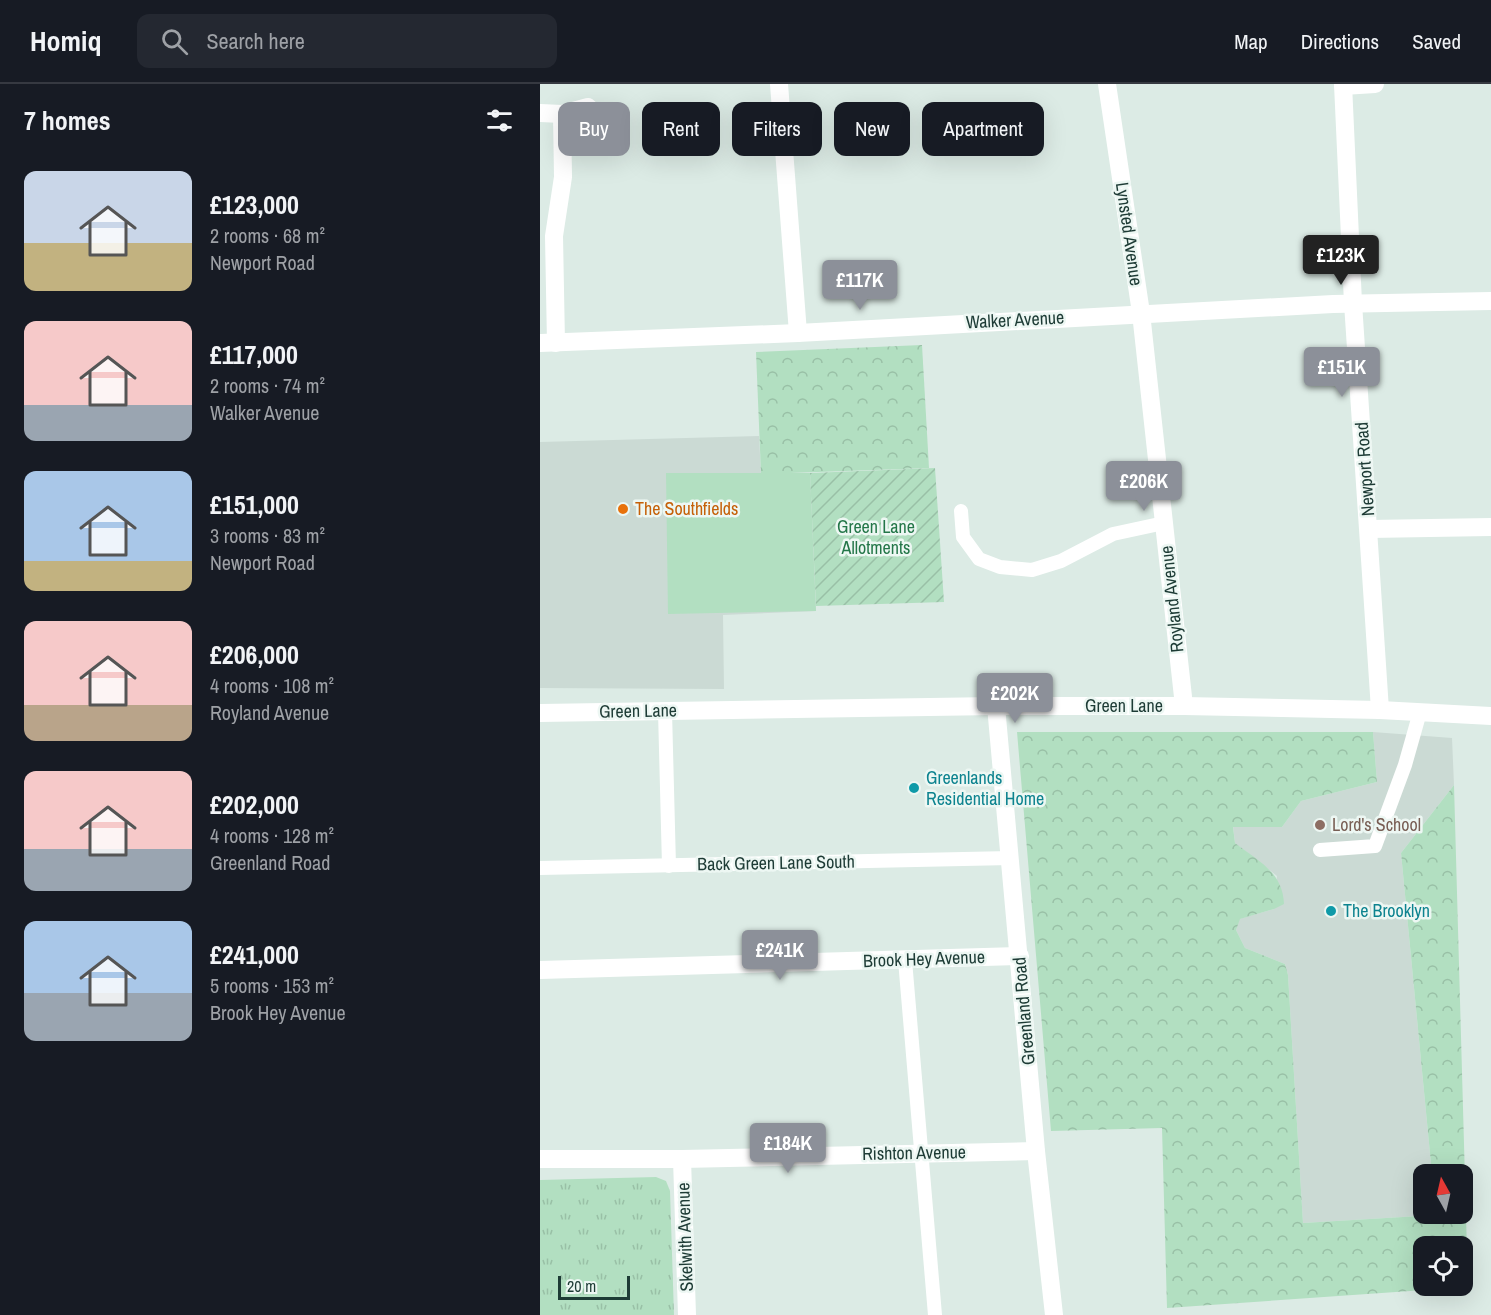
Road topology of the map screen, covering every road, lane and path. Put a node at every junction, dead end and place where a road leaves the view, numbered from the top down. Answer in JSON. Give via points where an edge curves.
{"nodes":[{"id":1,"x":778,"y":84,"type":"edge"},
{"id":2,"x":1107,"y":84,"type":"edge"},
{"id":3,"x":1375,"y":84,"type":"edge"},
{"id":4,"x":1343,"y":85,"type":"edge"},
{"id":5,"x":540,"y":113,"type":"edge"},
{"id":6,"x":558,"y":114,"type":"edge"},
{"id":7,"x":562,"y":156,"type":"edge"},
{"id":8,"x":1491,"y":301,"type":"edge"},
{"id":9,"x":1353,"y":303,"type":"junction"},
{"id":10,"x":1141,"y":313,"type":"junction"},
{"id":11,"x":798,"y":333,"type":"junction"},
{"id":12,"x":548,"y":343,"type":"edge"},
{"id":13,"x":961,"y":511,"type":"dead end"},
{"id":14,"x":1164,"y":523,"type":"junction"},
{"id":15,"x":1491,"y":527,"type":"edge"},
{"id":16,"x":1369,"y":529,"type":"junction"},
{"id":17,"x":996,"y":706,"type":"junction"},
{"id":18,"x":1184,"y":706,"type":"junction"},
{"id":19,"x":1380,"y":710,"type":"junction"},
{"id":20,"x":665,"y":711,"type":"junction"},
{"id":21,"x":1420,"y":712,"type":"junction"},
{"id":22,"x":540,"y":713,"type":"edge"},
{"id":23,"x":1491,"y":716,"type":"edge"},
{"id":24,"x":1320,"y":850,"type":"dead end"},
{"id":25,"x":1011,"y":858,"type":"junction"},
{"id":26,"x":669,"y":866,"type":"junction"},
{"id":27,"x":540,"y":868,"type":"edge"},
{"id":28,"x":1020,"y":956,"type":"junction"},
{"id":29,"x":905,"y":960,"type":"junction"},
{"id":30,"x":540,"y":970,"type":"edge"},
{"id":31,"x":1036,"y":1151,"type":"junction"},
{"id":32,"x":922,"y":1152,"type":"junction"},
{"id":33,"x":540,"y":1159,"type":"edge"},
{"id":34,"x":682,"y":1159,"type":"junction"},
{"id":35,"x":687,"y":1315,"type":"edge"},
{"id":36,"x":935,"y":1315,"type":"edge"},
{"id":37,"x":1054,"y":1315,"type":"edge"}],
"edges":[{"from":1,"to":11,"type":"street"},
{"from":2,"to":10,"type":"street","name":"Lynsted Avenue"},
{"from":3,"to":4,"type":"street"},
{"from":4,"to":9,"type":"street","name":"Newport Road"},
{"from":5,"to":6,"type":"street"},
{"from":7,"to":12,"type":"street"},
{"from":8,"to":9,"type":"street","name":"Walker Avenue"},
{"from":9,"to":10,"type":"street","name":"Walker Avenue"},
{"from":9,"to":16,"type":"street","name":"Newport Road"},
{"from":10,"to":11,"type":"street","name":"Walker Avenue"},
{"from":10,"to":14,"type":"street","name":"Royland Avenue"},
{"from":11,"to":12,"type":"street","name":"Walker Avenue"},
{"from":13,"to":14,"type":"lane","via":[[963,537],[980,559],[1000,567],[1032,570],[1060,561],[1113,534]]},
{"from":14,"to":18,"type":"street","name":"Royland Avenue"},
{"from":15,"to":16,"type":"street"},
{"from":16,"to":19,"type":"street","name":"Newport Road"},
{"from":17,"to":18,"type":"street","name":"Green Lane"},
{"from":17,"to":20,"type":"street","name":"Green Lane"},
{"from":17,"to":25,"type":"street","name":"Greenland Road"},
{"from":18,"to":19,"type":"street","name":"Green Lane"},
{"from":19,"to":21,"type":"street","name":"Green Lane"},
{"from":20,"to":22,"type":"street","name":"Green Lane"},
{"from":20,"to":26,"type":"lane"},
{"from":21,"to":23,"type":"street","name":"Green Lane"},
{"from":21,"to":24,"type":"lane","via":[[1375,846]]},
{"from":25,"to":26,"type":"lane","name":"Back Green Lane South"},
{"from":25,"to":28,"type":"street","name":"Greenland Road"},
{"from":26,"to":27,"type":"lane","name":"Back Green Lane South"},
{"from":28,"to":29,"type":"street","name":"Brook Hey Avenue"},
{"from":28,"to":31,"type":"street","name":"Greenland Road"},
{"from":29,"to":30,"type":"street","name":"Brook Hey Avenue"},
{"from":29,"to":32,"type":"lane"},
{"from":31,"to":32,"type":"street","name":"Rishton Avenue"},
{"from":31,"to":37,"type":"street","name":"Greenland Road"},
{"from":32,"to":34,"type":"street","name":"Rishton Avenue"},
{"from":32,"to":36,"type":"lane"},
{"from":33,"to":34,"type":"street","name":"Rishton Avenue"},
{"from":34,"to":35,"type":"street","name":"Skelwith Avenue"}]}
